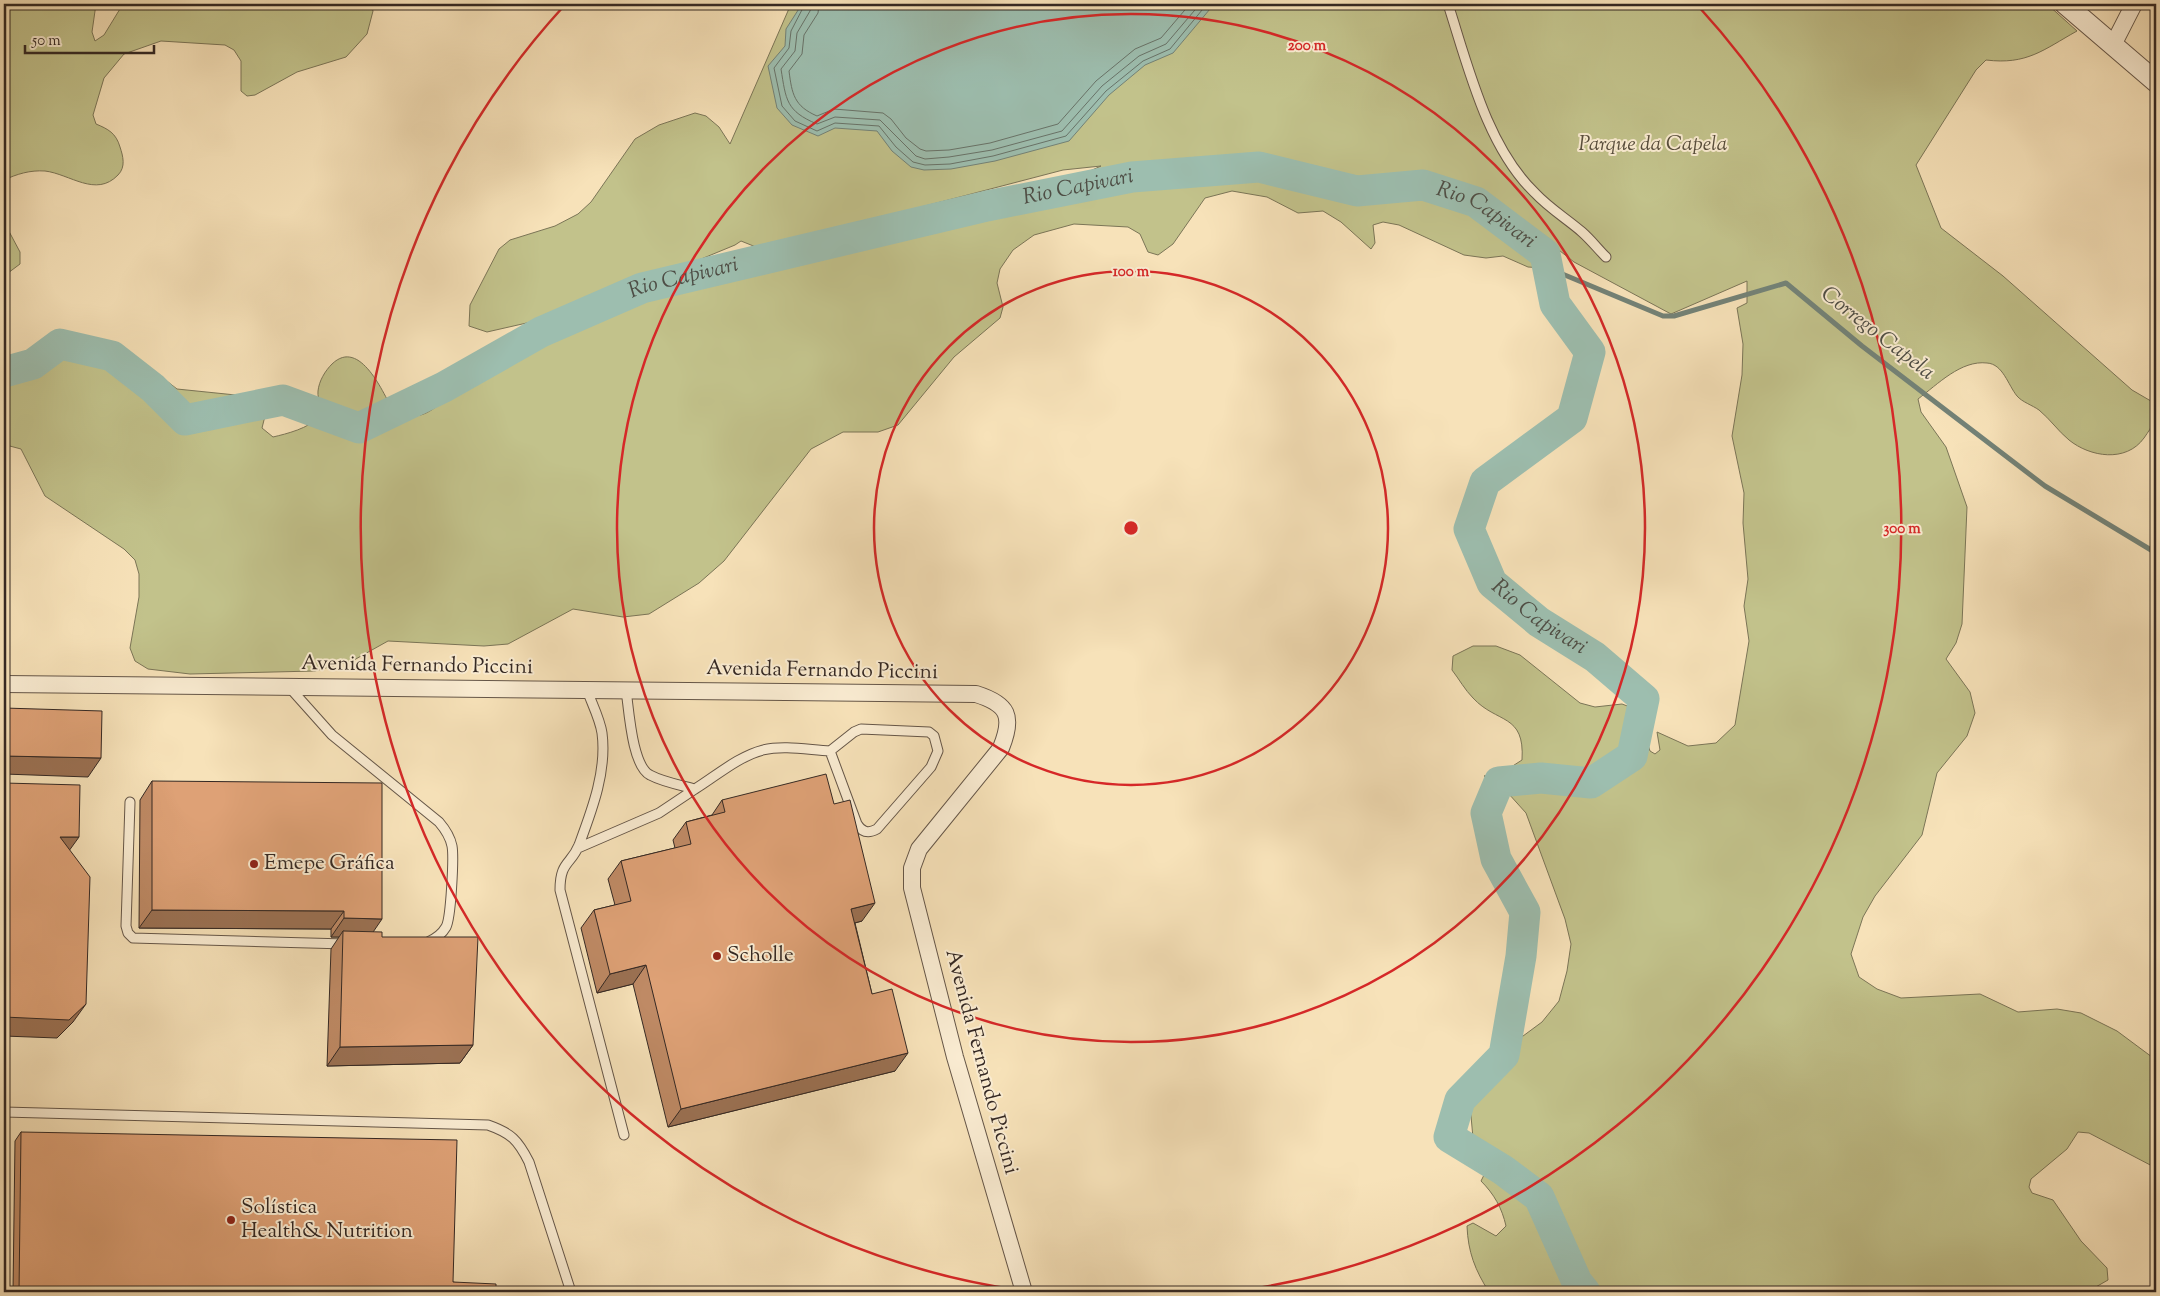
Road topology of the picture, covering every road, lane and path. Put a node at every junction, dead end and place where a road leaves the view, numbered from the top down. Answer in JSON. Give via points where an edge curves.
{"nodes":[{"id":1,"x":1448,"y":4,"type":"edge"},
{"id":2,"x":2066,"y":4,"type":"edge"},
{"id":3,"x":2134,"y":4,"type":"edge"},
{"id":4,"x":2113,"y":44,"type":"junction"},
{"id":5,"x":2156,"y":82,"type":"edge"},
{"id":6,"x":1606,"y":257,"type":"dead end"},
{"id":7,"x":4,"y":684,"type":"edge"},
{"id":8,"x":288,"y":686,"type":"junction"},
{"id":9,"x":587,"y":690,"type":"junction"},
{"id":10,"x":626,"y":690,"type":"junction"},
{"id":11,"x":830,"y":751,"type":"junction"},
{"id":12,"x":695,"y":789,"type":"junction"},
{"id":13,"x":130,"y":802,"type":"dead end"},
{"id":14,"x":578,"y":848,"type":"junction"},
{"id":15,"x":360,"y":944,"type":"edge"},
{"id":16,"x":419,"y":945,"type":"edge"},
{"id":17,"x":4,"y":1112,"type":"edge"},
{"id":18,"x":624,"y":1135,"type":"dead end"},
{"id":19,"x":571,"y":1292,"type":"edge"},
{"id":20,"x":1024,"y":1292,"type":"edge"}],
"edges":[{"from":1,"to":6,"type":"lane","via":[[1477,96],[1492,131],[1514,167],[1534,193],[1583,233]]},
{"from":2,"to":4,"type":"street"},
{"from":3,"to":4,"type":"street"},
{"from":4,"to":5,"type":"street"},
{"from":7,"to":8,"type":"street","name":"Avenida Fernando Piccini"},
{"from":8,"to":9,"type":"street","name":"Avenida Fernando Piccini"},
{"from":8,"to":16,"type":"lane","via":[[332,734],[439,822],[448,834],[452,847],[450,910],[446,927],[435,940]]},
{"from":9,"to":10,"type":"street","name":"Avenida Fernando Piccini"},
{"from":9,"to":14,"type":"lane","via":[[602,731],[604,754],[600,778]]},
{"from":10,"to":12,"type":"lane","via":[[636,752],[642,768],[648,775]]},
{"from":10,"to":20,"type":"street","name":"Avenida Fernando Piccini","via":[[976,694],[995,700],[1006,713],[1008,730],[1001,748],[919,849],[912,868],[912,888],[955,1057]]},
{"from":11,"to":11,"type":"lane","via":[[854,732],[870,728],[929,732],[934,736],[938,751],[931,766],[872,832],[866,832],[857,824]]},
{"from":11,"to":12,"type":"lane","via":[[764,750],[749,755]]},
{"from":12,"to":14,"type":"lane","via":[[659,813]]},
{"from":13,"to":15,"type":"lane","via":[[126,926],[133,938]]},
{"from":14,"to":18,"type":"lane","via":[[564,866],[560,890]]},
{"from":17,"to":19,"type":"lane","via":[[488,1125],[505,1130],[520,1144],[529,1162]]}]}
